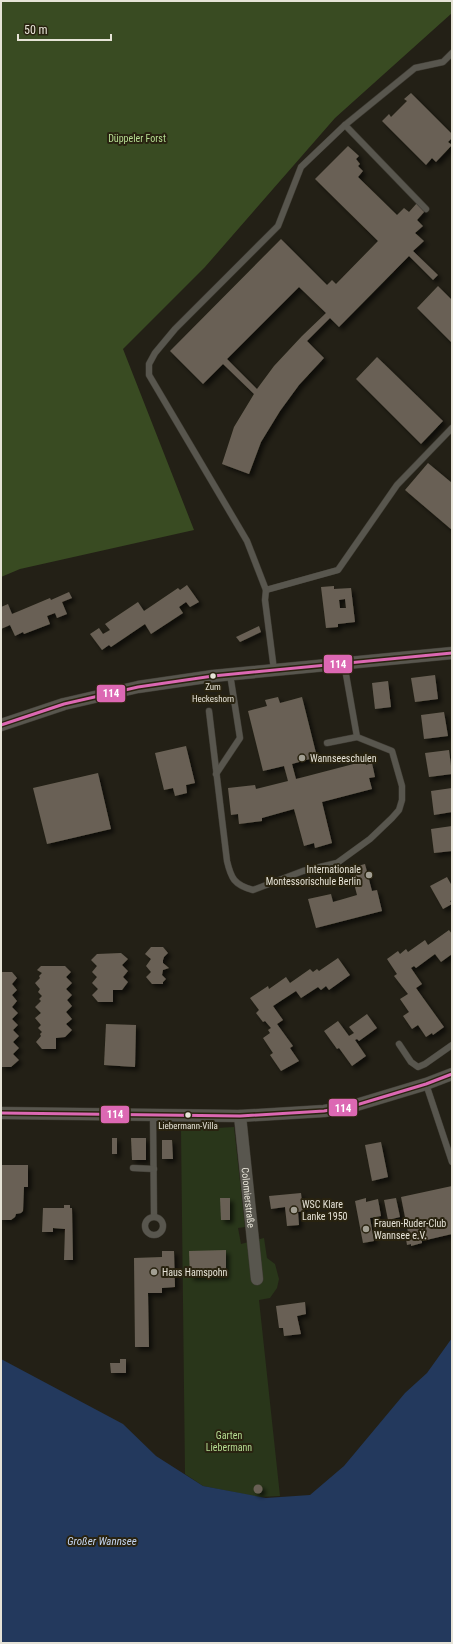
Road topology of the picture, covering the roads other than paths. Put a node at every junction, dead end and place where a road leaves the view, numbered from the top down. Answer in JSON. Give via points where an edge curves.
{"nodes":[{"id":1,"x":452,"y":53,"type":"edge"},
{"id":2,"x":345,"y":125,"type":"junction"},
{"id":3,"x":426,"y":208,"type":"dead end"},
{"id":4,"x":452,"y":428,"type":"edge"},
{"id":5,"x":266,"y":590,"type":"junction"},
{"id":6,"x":452,"y":655,"type":"edge"},
{"id":7,"x":344,"y":663,"type":"junction"},
{"id":8,"x":274,"y":670,"type":"junction"},
{"id":9,"x":230,"y":674,"type":"junction"},
{"id":10,"x":209,"y":711,"type":"dead end"},
{"id":11,"x":1,"y":725,"type":"edge"},
{"id":12,"x":357,"y":737,"type":"junction"},
{"id":13,"x":328,"y":742,"type":"dead end"},
{"id":14,"x":216,"y":774,"type":"junction"},
{"id":15,"x":399,"y":1044,"type":"dead end"},
{"id":16,"x":452,"y":1045,"type":"edge"},
{"id":17,"x":452,"y":1074,"type":"edge"},
{"id":18,"x":426,"y":1084,"type":"junction"},
{"id":19,"x":1,"y":1113,"type":"edge"},
{"id":20,"x":153,"y":1115,"type":"junction"},
{"id":21,"x":240,"y":1116,"type":"junction"},
{"id":22,"x":452,"y":1162,"type":"edge"},
{"id":23,"x":133,"y":1168,"type":"dead end"},
{"id":24,"x":154,"y":1169,"type":"junction"},
{"id":25,"x":154,"y":1217,"type":"dead end"},
{"id":26,"x":257,"y":1279,"type":"dead end"}],
"edges":[{"from":1,"to":2,"type":"lane","via":[[443,62],[415,68]]},
{"from":2,"to":3,"type":"lane"},
{"from":2,"to":5,"type":"lane","via":[[301,168],[278,226],[175,329],[149,364],[150,375],[247,540]]},
{"from":4,"to":5,"type":"lane","via":[[397,485],[338,570]]},
{"from":5,"to":8,"type":"lane"},
{"from":6,"to":7,"type":"street"},
{"from":7,"to":8,"type":"street"},
{"from":7,"to":12,"type":"lane"},
{"from":8,"to":9,"type":"street"},
{"from":9,"to":11,"type":"street","via":[[138,687],[64,704]]},
{"from":9,"to":14,"type":"lane","via":[[240,738]]},
{"from":10,"to":14,"type":"lane"},
{"from":12,"to":13,"type":"lane"},
{"from":12,"to":14,"type":"lane","via":[[392,752],[402,786],[399,810],[370,839],[337,863],[303,871],[253,890],[236,884],[231,875]]},
{"from":15,"to":16,"type":"lane","via":[[418,1067]]},
{"from":17,"to":18,"type":"street"},
{"from":18,"to":21,"type":"street","via":[[353,1106],[324,1111]]},
{"from":18,"to":22,"type":"lane"},
{"from":19,"to":20,"type":"street"},
{"from":20,"to":21,"type":"street"},
{"from":20,"to":24,"type":"lane"},
{"from":21,"to":26,"type":"street","name":"Colomierstraße"},
{"from":23,"to":24,"type":"lane"},
{"from":24,"to":25,"type":"lane"}]}
